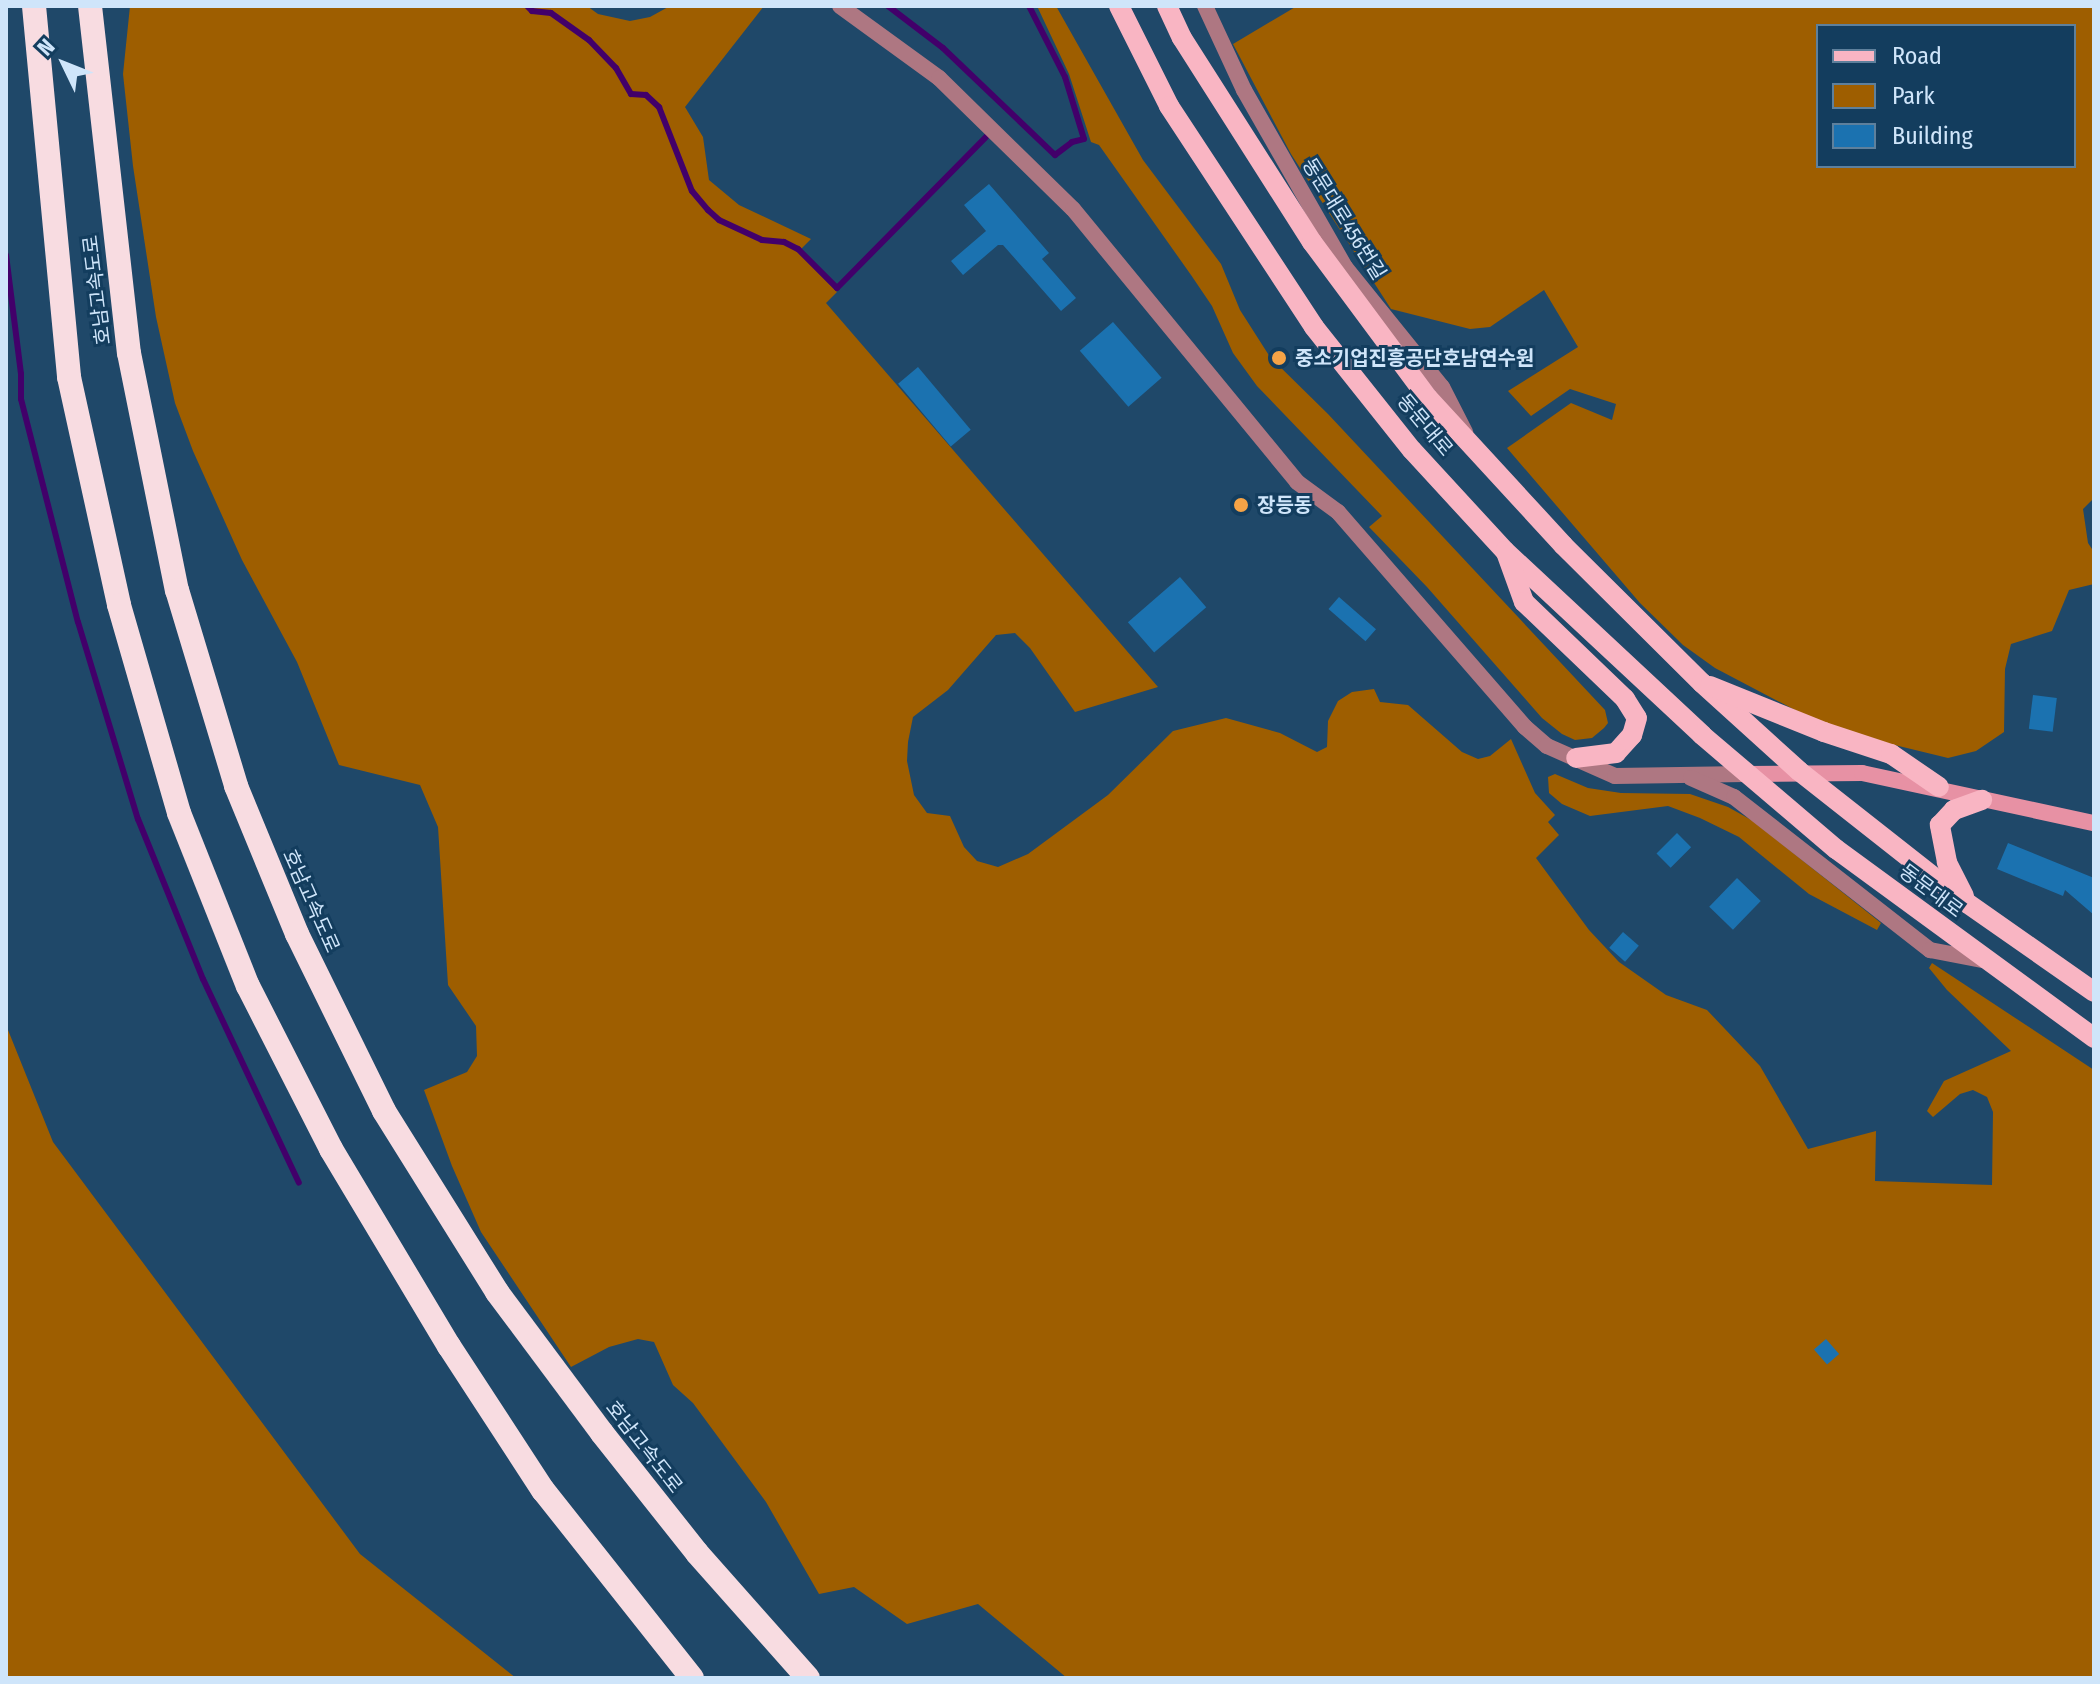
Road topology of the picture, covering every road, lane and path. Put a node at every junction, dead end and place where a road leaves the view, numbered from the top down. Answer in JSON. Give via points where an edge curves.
{"nodes":[{"id":1,"x":34,"y":6,"type":"edge"},
{"id":2,"x":90,"y":6,"type":"edge"},
{"id":3,"x":840,"y":6,"type":"edge"},
{"id":4,"x":1119,"y":6,"type":"edge"},
{"id":5,"x":1167,"y":6,"type":"edge"},
{"id":6,"x":1205,"y":6,"type":"edge"},
{"id":7,"x":1470,"y":440,"type":"junction"},
{"id":8,"x":1505,"y":551,"type":"junction"},
{"id":9,"x":1702,"y":683,"type":"junction"},
{"id":10,"x":1576,"y":758,"type":"junction"},
{"id":11,"x":1799,"y":771,"type":"junction"},
{"id":12,"x":1745,"y":774,"type":"junction"},
{"id":13,"x":1682,"y":775,"type":"junction"},
{"id":14,"x":1939,"y":787,"type":"junction"},
{"id":15,"x":1982,"y":800,"type":"junction"},
{"id":16,"x":2094,"y":823,"type":"edge"},
{"id":17,"x":1967,"y":903,"type":"junction"},
{"id":18,"x":1983,"y":960,"type":"junction"},
{"id":19,"x":2094,"y":992,"type":"edge"},
{"id":20,"x":2094,"y":1038,"type":"edge"},
{"id":21,"x":692,"y":1678,"type":"edge"},
{"id":22,"x":808,"y":1678,"type":"edge"}],
"edges":[{"from":1,"to":21,"type":"highway","name":"호남고속도로","via":[[69,377],[119,605],[179,813],[248,986],[363,1201],[543,1490]]},
{"from":2,"to":22,"type":"highway","name":"호남고속도로","via":[[129,353],[177,590],[236,786],[297,934],[384,1111],[497,1292],[697,1553]]},
{"from":3,"to":10,"type":"street","via":[[939,78],[1073,209],[1297,482],[1338,512],[1525,727],[1547,746]]},
{"from":4,"to":8,"type":"main road","name":"동문대로","via":[[1169,106],[1314,327],[1412,450]]},
{"from":5,"to":7,"type":"main road","name":"동문대로","via":[[1312,242],[1428,398]]},
{"from":6,"to":7,"type":"street","name":"동문대로456번길","via":[[1244,90],[1345,267],[1442,387]]},
{"from":7,"to":9,"type":"main road","name":"동문대로","via":[[1563,545]]},
{"from":8,"to":10,"type":"main road","via":[[1524,602],[1625,699],[1637,718],[1632,735],[1616,753]]},
{"from":8,"to":12,"type":"main road","name":"동문대로"},
{"from":9,"to":11,"type":"main road","name":"동문대로"},
{"from":9,"to":14,"type":"main road","via":[[1891,754]]},
{"from":10,"to":13,"type":"street","via":[[1615,776]]},
{"from":11,"to":12,"type":"main road"},
{"from":11,"to":14,"type":"main road","via":[[1862,773]]},
{"from":11,"to":17,"type":"main road","name":"동문대로"},
{"from":12,"to":13,"type":"street"},
{"from":12,"to":18,"type":"main road","name":"동문대로"},
{"from":13,"to":18,"type":"street","via":[[1734,797],[1930,950]]},
{"from":14,"to":15,"type":"main road"},
{"from":15,"to":16,"type":"main road"},
{"from":15,"to":17,"type":"main road","via":[[1954,810],[1940,825],[1947,862]]},
{"from":17,"to":19,"type":"main road","name":"동문대로"},
{"from":18,"to":20,"type":"main road","name":"동문대로"}]}
